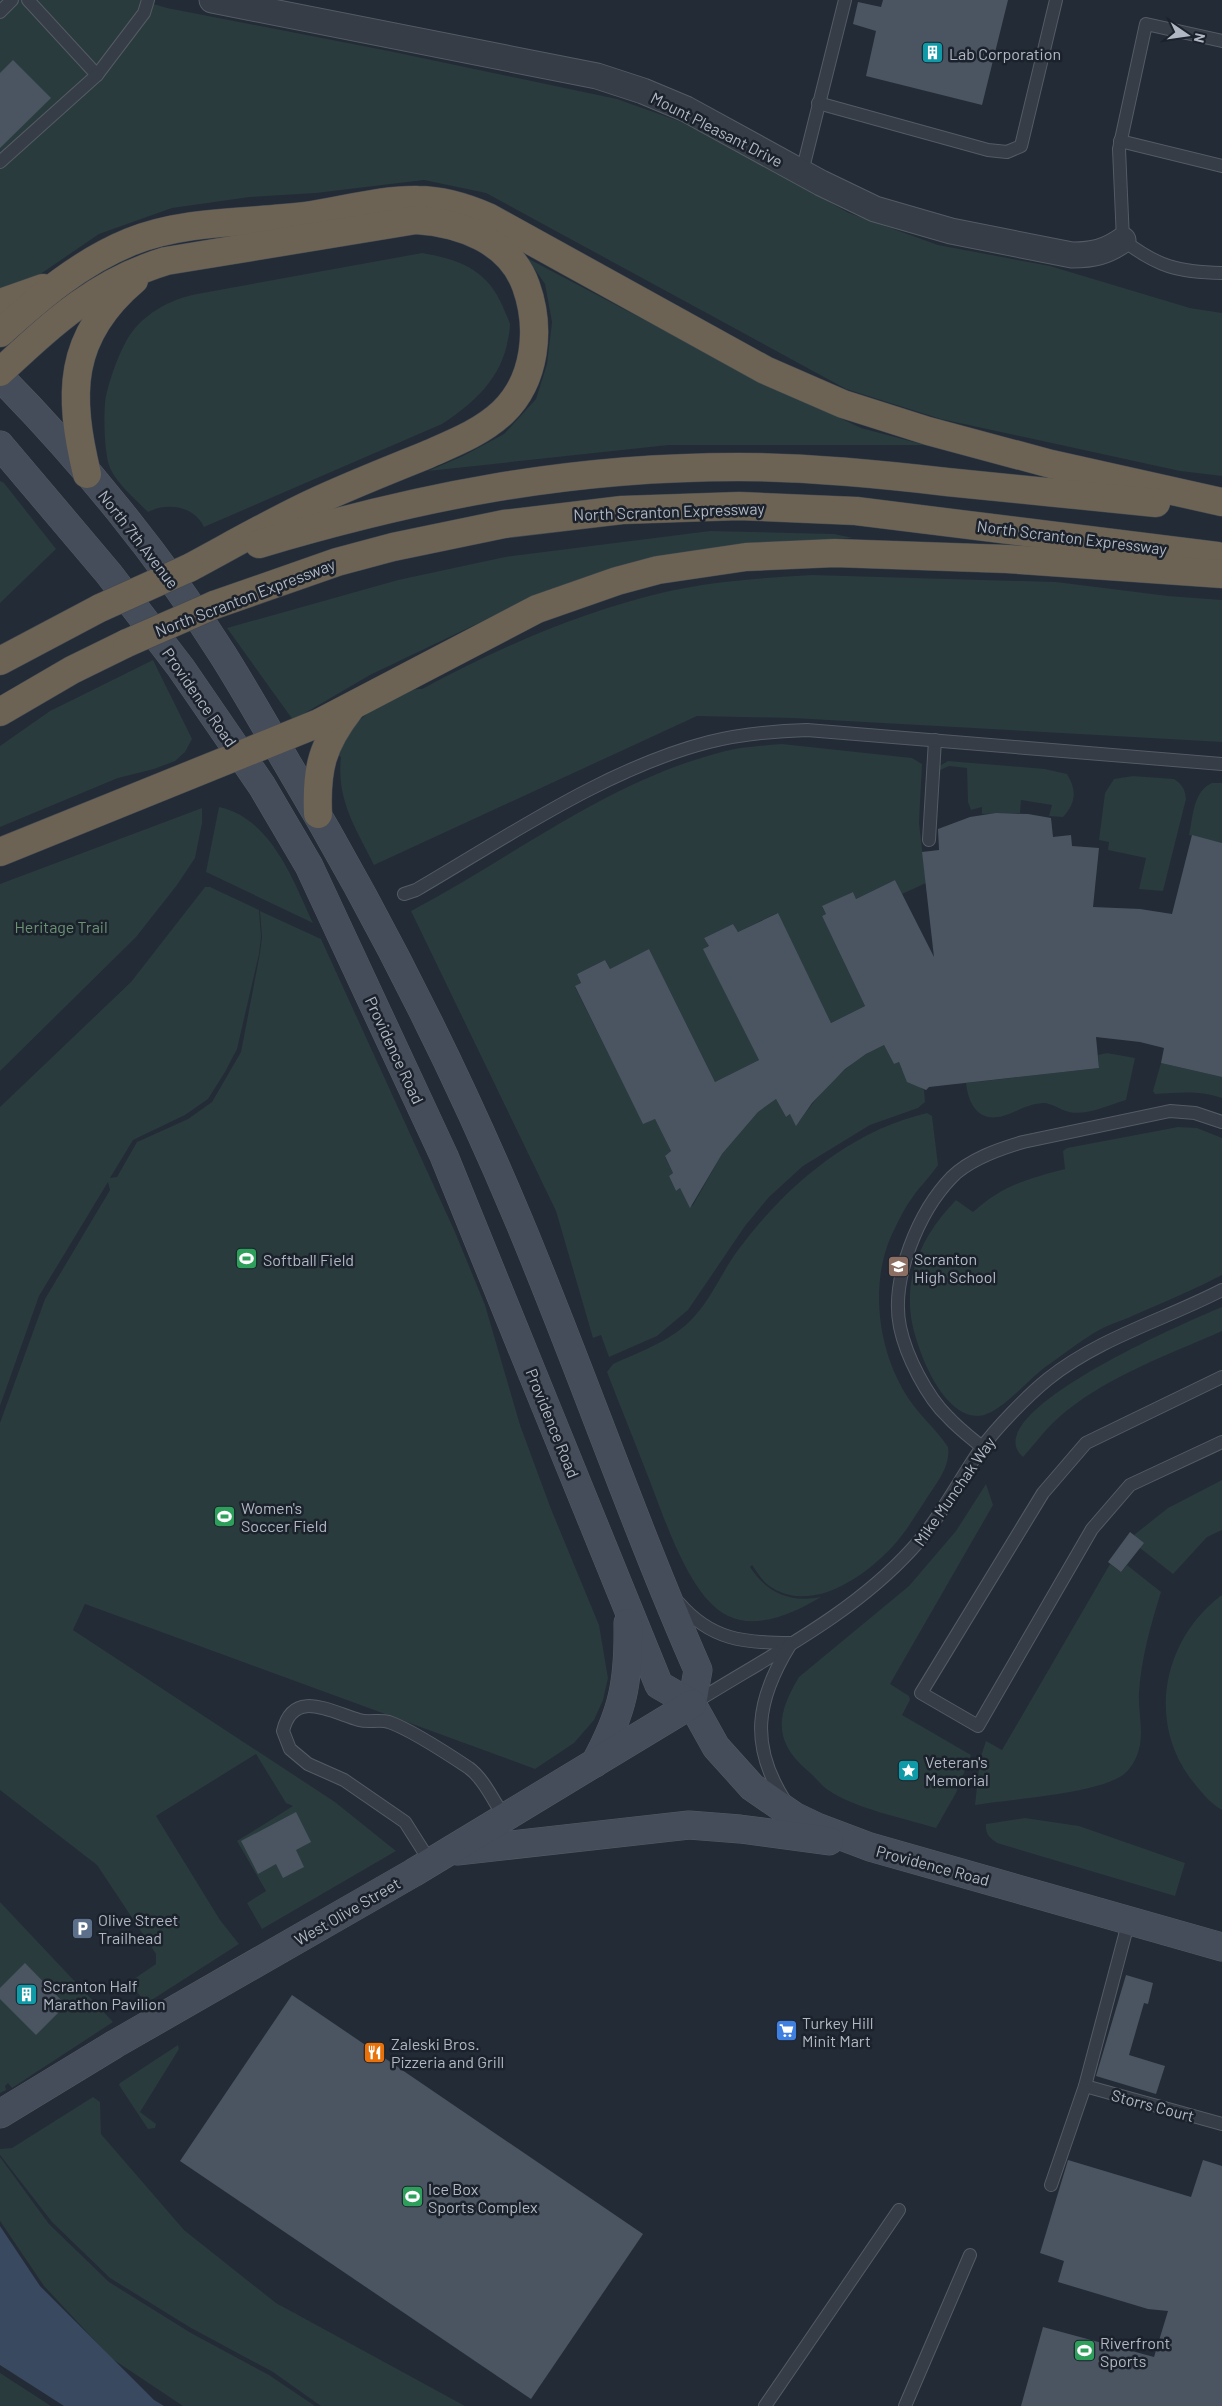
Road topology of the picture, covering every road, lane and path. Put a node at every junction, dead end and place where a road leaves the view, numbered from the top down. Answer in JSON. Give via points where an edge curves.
{"nodes":[{"id":1,"x":12,"y":0,"type":"edge"},
{"id":2,"x":28,"y":0,"type":"edge"},
{"id":3,"x":148,"y":0,"type":"edge"},
{"id":4,"x":212,"y":0,"type":"edge"},
{"id":5,"x":845,"y":0,"type":"edge"},
{"id":6,"x":1056,"y":0,"type":"edge"},
{"id":7,"x":0,"y":12,"type":"edge"},
{"id":8,"x":1222,"y":41,"type":"edge"},
{"id":9,"x":97,"y":75,"type":"junction"},
{"id":10,"x":818,"y":103,"type":"junction"},
{"id":11,"x":1120,"y":141,"type":"junction"},
{"id":12,"x":0,"y":162,"type":"edge"},
{"id":13,"x":1222,"y":166,"type":"edge"},
{"id":14,"x":802,"y":172,"type":"junction"},
{"id":15,"x":1123,"y":240,"type":"junction"},
{"id":16,"x":166,"y":261,"type":"junction"},
{"id":17,"x":1222,"y":273,"type":"edge"},
{"id":18,"x":56,"y":283,"type":"junction"},
{"id":19,"x":0,"y":303,"type":"edge"},
{"id":20,"x":0,"y":333,"type":"edge"},
{"id":21,"x":0,"y":372,"type":"edge"},
{"id":22,"x":0,"y":377,"type":"edge"},
{"id":23,"x":5,"y":454,"type":"edge"},
{"id":24,"x":87,"y":474,"type":"junction"},
{"id":25,"x":1222,"y":502,"type":"edge"},
{"id":26,"x":1222,"y":510,"type":"edge"},
{"id":27,"x":1222,"y":557,"type":"edge"},
{"id":28,"x":189,"y":568,"type":"junction"},
{"id":29,"x":1222,"y":574,"type":"edge"},
{"id":30,"x":0,"y":661,"type":"edge"},
{"id":31,"x":353,"y":705,"type":"junction"},
{"id":32,"x":0,"y":712,"type":"edge"},
{"id":33,"x":935,"y":740,"type":"junction"},
{"id":34,"x":274,"y":742,"type":"junction"},
{"id":35,"x":241,"y":755,"type":"junction"},
{"id":36,"x":1222,"y":764,"type":"edge"},
{"id":37,"x":318,"y":814,"type":"junction"},
{"id":38,"x":929,"y":840,"type":"dead end"},
{"id":39,"x":0,"y":852,"type":"edge"},
{"id":40,"x":404,"y":894,"type":"dead end"},
{"id":41,"x":1222,"y":1122,"type":"edge"},
{"id":42,"x":1222,"y":1290,"type":"edge"},
{"id":43,"x":1222,"y":1378,"type":"edge"},
{"id":44,"x":1222,"y":1442,"type":"edge"},
{"id":45,"x":982,"y":1448,"type":"junction"},
{"id":46,"x":663,"y":1584,"type":"junction"},
{"id":47,"x":628,"y":1610,"type":"junction"},
{"id":48,"x":791,"y":1643,"type":"junction"},
{"id":49,"x":692,"y":1704,"type":"junction"},
{"id":50,"x":595,"y":1763,"type":"junction"},
{"id":51,"x":794,"y":1816,"type":"junction"},
{"id":52,"x":504,"y":1818,"type":"junction"},
{"id":53,"x":870,"y":1847,"type":"junction"},
{"id":54,"x":439,"y":1857,"type":"junction"},
{"id":55,"x":1129,"y":1920,"type":"junction"},
{"id":56,"x":1222,"y":1947,"type":"edge"},
{"id":57,"x":1085,"y":2086,"type":"junction"},
{"id":58,"x":0,"y":2114,"type":"edge"},
{"id":59,"x":1222,"y":2124,"type":"edge"},
{"id":60,"x":1051,"y":2185,"type":"dead end"},
{"id":61,"x":899,"y":2210,"type":"dead end"},
{"id":62,"x":970,"y":2254,"type":"dead end"},
{"id":63,"x":765,"y":2406,"type":"edge"},
{"id":64,"x":905,"y":2406,"type":"edge"}],
"edges":[{"from":1,"to":7,"type":"lane"},
{"from":2,"to":9,"type":"lane"},
{"from":3,"to":9,"type":"lane","via":[[144,13]]},
{"from":4,"to":14,"type":"street","name":"Mount Pleasant Drive","via":[[597,76],[686,109]]},
{"from":5,"to":10,"type":"lane"},
{"from":6,"to":10,"type":"lane","via":[[1021,146],[1007,152],[988,150]]},
{"from":8,"to":11,"type":"lane","via":[[1146,24]]},
{"from":9,"to":12,"type":"lane"},
{"from":10,"to":14,"type":"lane"},
{"from":11,"to":13,"type":"lane"},
{"from":11,"to":15,"type":"lane"},
{"from":14,"to":15,"type":"street","name":"Mount Pleasant Drive","via":[[875,209],[951,231],[1072,255],[1092,255],[1109,250]]},
{"from":15,"to":17,"type":"lane","via":[[1146,258],[1170,267],[1190,272]]},
{"from":16,"to":21,"type":"highway","via":[[142,268],[96,291],[67,312]]},
{"from":16,"to":24,"type":"highway","via":[[139,276],[123,290],[96,321],[88,340],[74,396]]},
{"from":16,"to":28,"type":"highway","via":[[400,222],[432,221],[479,235],[506,255],[524,281],[533,314],[533,348],[524,383],[503,412],[490,423],[457,441],[319,500]]},
{"from":18,"to":19,"type":"highway"},
{"from":18,"to":20,"type":"highway"},
{"from":18,"to":25,"type":"highway","via":[[81,266],[132,241],[184,228],[306,216],[416,200],[452,204],[488,216],[765,370],[843,404],[1051,464]]},
{"from":22,"to":24,"type":"main road","name":"North 7th Avenue"},
{"from":23,"to":35,"type":"main road","name":"Providence Road","via":[[146,622]]},
{"from":24,"to":34,"type":"main road","name":"North 7th Avenue","via":[[182,595],[223,655]]},
{"from":26,"to":28,"type":"highway","via":[[859,472],[739,467],[619,471],[497,486],[384,509],[258,544]]},
{"from":27,"to":32,"type":"highway","name":"North Scranton Expressway","bridge":true,"via":[[856,511],[739,506],[632,509],[504,524],[393,547],[272,583],[127,643],[72,670]]},
{"from":28,"to":30,"type":"highway","bridge":true,"via":[[100,608]]},
{"from":29,"to":31,"type":"highway","via":[[1016,559],[882,554],[791,554],[700,563],[617,581],[536,609]]},
{"from":31,"to":34,"type":"highway"},
{"from":31,"to":37,"type":"highway","via":[[336,726],[324,751],[316,787]]},
{"from":33,"to":36,"type":"lane"},
{"from":33,"to":38,"type":"lane"},
{"from":33,"to":40,"type":"lane","via":[[807,730],[773,732],[696,745],[638,766],[583,793]]},
{"from":34,"to":35,"type":"highway"},
{"from":34,"to":37,"type":"main road"},
{"from":35,"to":39,"type":"highway"},
{"from":35,"to":47,"type":"main road","name":"Providence Road","via":[[290,830],[309,866],[444,1156]]},
{"from":37,"to":46,"type":"main road","via":[[399,964],[484,1138]]},
{"from":41,"to":45,"type":"lane","via":[[1195,1113],[1170,1111],[1014,1144],[960,1170],[927,1208],[904,1267],[899,1301],[900,1327],[911,1361],[932,1398],[947,1417]]},
{"from":42,"to":45,"type":"lane","name":"Mike Munchak Way","via":[[1109,1341],[1066,1366],[1035,1391]]},
{"from":43,"to":44,"type":"lane","via":[[1086,1443],[1043,1493],[921,1693],[978,1726],[1092,1529],[1130,1485]]},
{"from":45,"to":48,"type":"lane","name":"Mike Munchak Way","via":[[930,1526],[896,1566],[848,1606]]},
{"from":46,"to":48,"type":"lane","via":[[687,1613],[712,1631],[742,1641]]},
{"from":46,"to":49,"type":"main road","via":[[698,1670]]},
{"from":47,"to":49,"type":"main road","name":"Providence Road","via":[[659,1685]]},
{"from":47,"to":50,"type":"main road","via":[[624,1696],[609,1737]]},
{"from":48,"to":49,"type":"lane","name":"Mike Munchak Way"},
{"from":48,"to":51,"type":"lane","via":[[770,1680],[761,1710],[760,1729],[766,1767]]},
{"from":49,"to":50,"type":"main road","name":"West Olive Street"},
{"from":49,"to":51,"type":"main road","name":"Providence Road","via":[[706,1732],[728,1762],[752,1787]]},
{"from":50,"to":52,"type":"main road","name":"West Olive Street"},
{"from":51,"to":53,"type":"main road","name":"Providence Road"},
{"from":52,"to":54,"type":"main road","name":"West Olive Street"},
{"from":52,"to":54,"type":"lane","via":[[470,1769],[400,1727],[382,1720],[360,1720],[315,1706],[305,1706],[292,1712],[283,1731],[290,1749],[308,1764],[344,1780],[405,1822]]},
{"from":53,"to":54,"type":"main road","via":[[689,1824]]},
{"from":53,"to":55,"type":"main road","name":"Providence Road"},
{"from":54,"to":58,"type":"main road","name":"West Olive Street"},
{"from":55,"to":56,"type":"main road","name":"Providence Road"},
{"from":55,"to":57,"type":"lane"},
{"from":57,"to":59,"type":"lane","name":"Storrs Court"},
{"from":57,"to":60,"type":"lane"},
{"from":61,"to":63,"type":"lane"},
{"from":62,"to":64,"type":"lane"}]}
